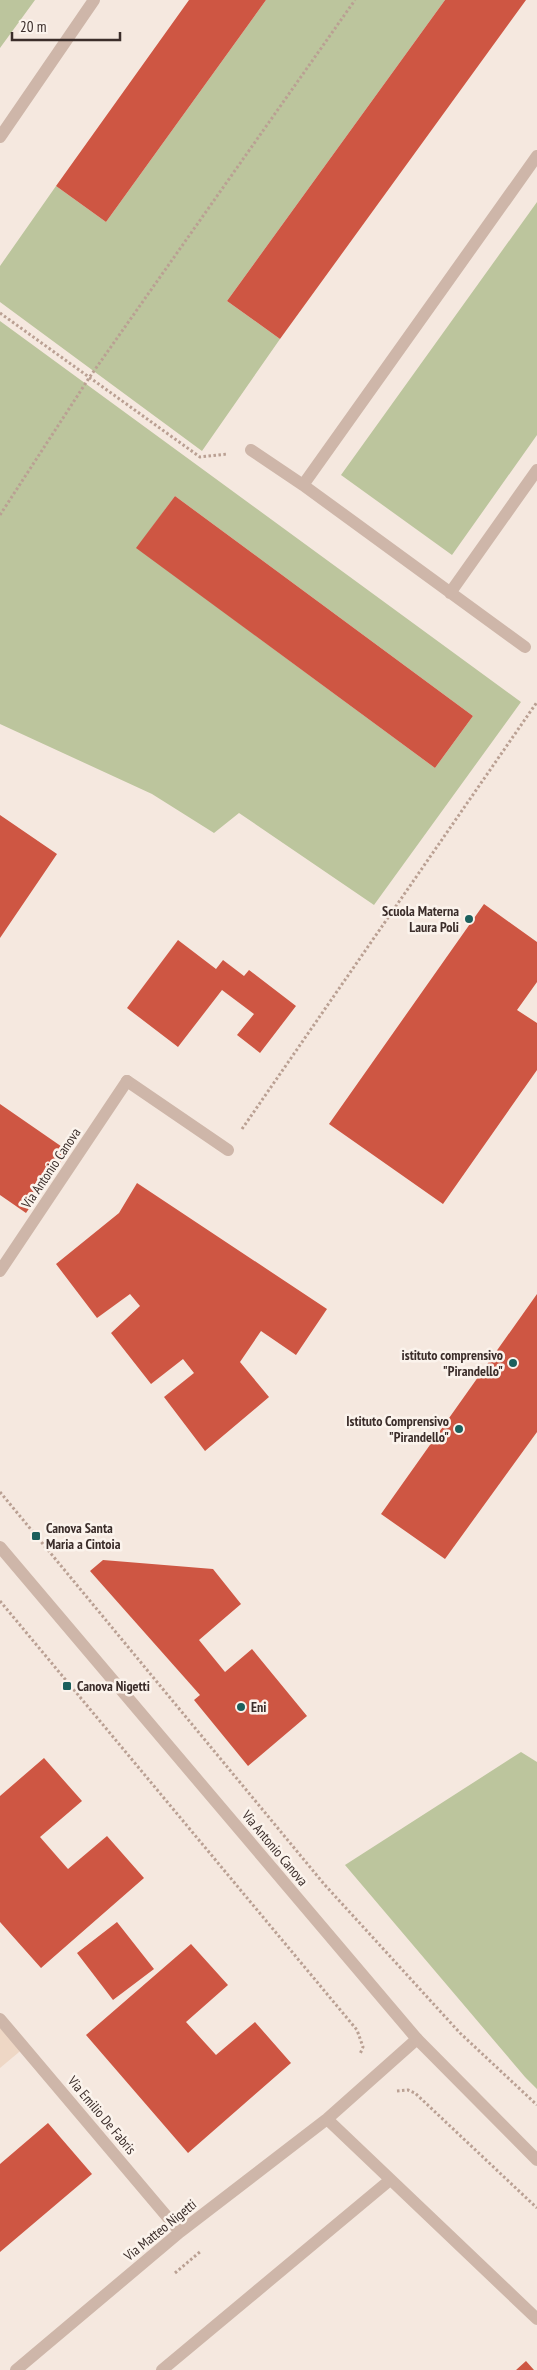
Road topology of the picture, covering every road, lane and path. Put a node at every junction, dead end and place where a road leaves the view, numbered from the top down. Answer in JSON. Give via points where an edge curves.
{"nodes":[{"id":1,"x":94,"y":0,"type":"edge"},
{"id":2,"x":355,"y":0,"type":"edge"},
{"id":3,"x":0,"y":137,"type":"edge"},
{"id":4,"x":537,"y":156,"type":"edge"},
{"id":5,"x":0,"y":313,"type":"edge"},
{"id":6,"x":89,"y":378,"type":"junction"},
{"id":7,"x":251,"y":450,"type":"joint"},
{"id":8,"x":537,"y":470,"type":"edge"},
{"id":9,"x":303,"y":485,"type":"junction"},
{"id":10,"x":0,"y":515,"type":"edge"},
{"id":11,"x":450,"y":593,"type":"junction"},
{"id":12,"x":525,"y":647,"type":"dead end"},
{"id":13,"x":537,"y":702,"type":"edge"},
{"id":14,"x":228,"y":1150,"type":"joint"},
{"id":15,"x":0,"y":1271,"type":"edge"},
{"id":16,"x":0,"y":1492,"type":"edge"},
{"id":17,"x":0,"y":1547,"type":"edge"},
{"id":18,"x":0,"y":1601,"type":"edge"},
{"id":19,"x":0,"y":2018,"type":"edge"},
{"id":20,"x":417,"y":2039,"type":"junction"},
{"id":21,"x":359,"y":2057,"type":"dead end"},
{"id":22,"x":392,"y":2093,"type":"dead end"},
{"id":23,"x":537,"y":2105,"type":"edge"},
{"id":24,"x":327,"y":2119,"type":"junction"},
{"id":25,"x":537,"y":2160,"type":"edge"},
{"id":26,"x":390,"y":2180,"type":"junction"},
{"id":27,"x":537,"y":2208,"type":"edge"},
{"id":28,"x":180,"y":2232,"type":"junction"},
{"id":29,"x":202,"y":2250,"type":"dead end"},
{"id":30,"x":172,"y":2275,"type":"dead end"},
{"id":31,"x":537,"y":2319,"type":"edge"},
{"id":32,"x":16,"y":2370,"type":"edge"},
{"id":33,"x":162,"y":2370,"type":"edge"}],
"edges":[{"from":1,"to":3,"type":"street"},
{"from":2,"to":6,"type":"path"},
{"from":4,"to":9,"type":"street"},
{"from":5,"to":6,"type":"path"},
{"from":6,"to":7,"type":"path","via":[[200,458]]},
{"from":6,"to":10,"type":"path"},
{"from":7,"to":9,"type":"street"},
{"from":8,"to":11,"type":"street"},
{"from":9,"to":11,"type":"street"},
{"from":11,"to":12,"type":"street"},
{"from":13,"to":14,"type":"path"},
{"from":14,"to":15,"type":"street","name":"Via Antonio Canova","via":[[127,1081]]},
{"from":16,"to":23,"type":"path","via":[[324,1884],[460,2033]]},
{"from":17,"to":20,"type":"street","name":"Via Antonio Canova"},
{"from":18,"to":21,"type":"path","via":[[357,2030],[363,2047]]},
{"from":19,"to":28,"type":"street","name":"Via Emilio De Fabris"},
{"from":20,"to":24,"type":"street","name":"Via Matteo Nigetti"},
{"from":20,"to":25,"type":"street","name":"Via Antonio Canova"},
{"from":22,"to":27,"type":"path","via":[[400,2090],[415,2093]]},
{"from":24,"to":26,"type":"street"},
{"from":24,"to":28,"type":"street","name":"Via Matteo Nigetti"},
{"from":26,"to":31,"type":"street"},
{"from":26,"to":33,"type":"street"},
{"from":28,"to":32,"type":"street","name":"Via Matteo Nigetti"},
{"from":29,"to":30,"type":"path"}]}
